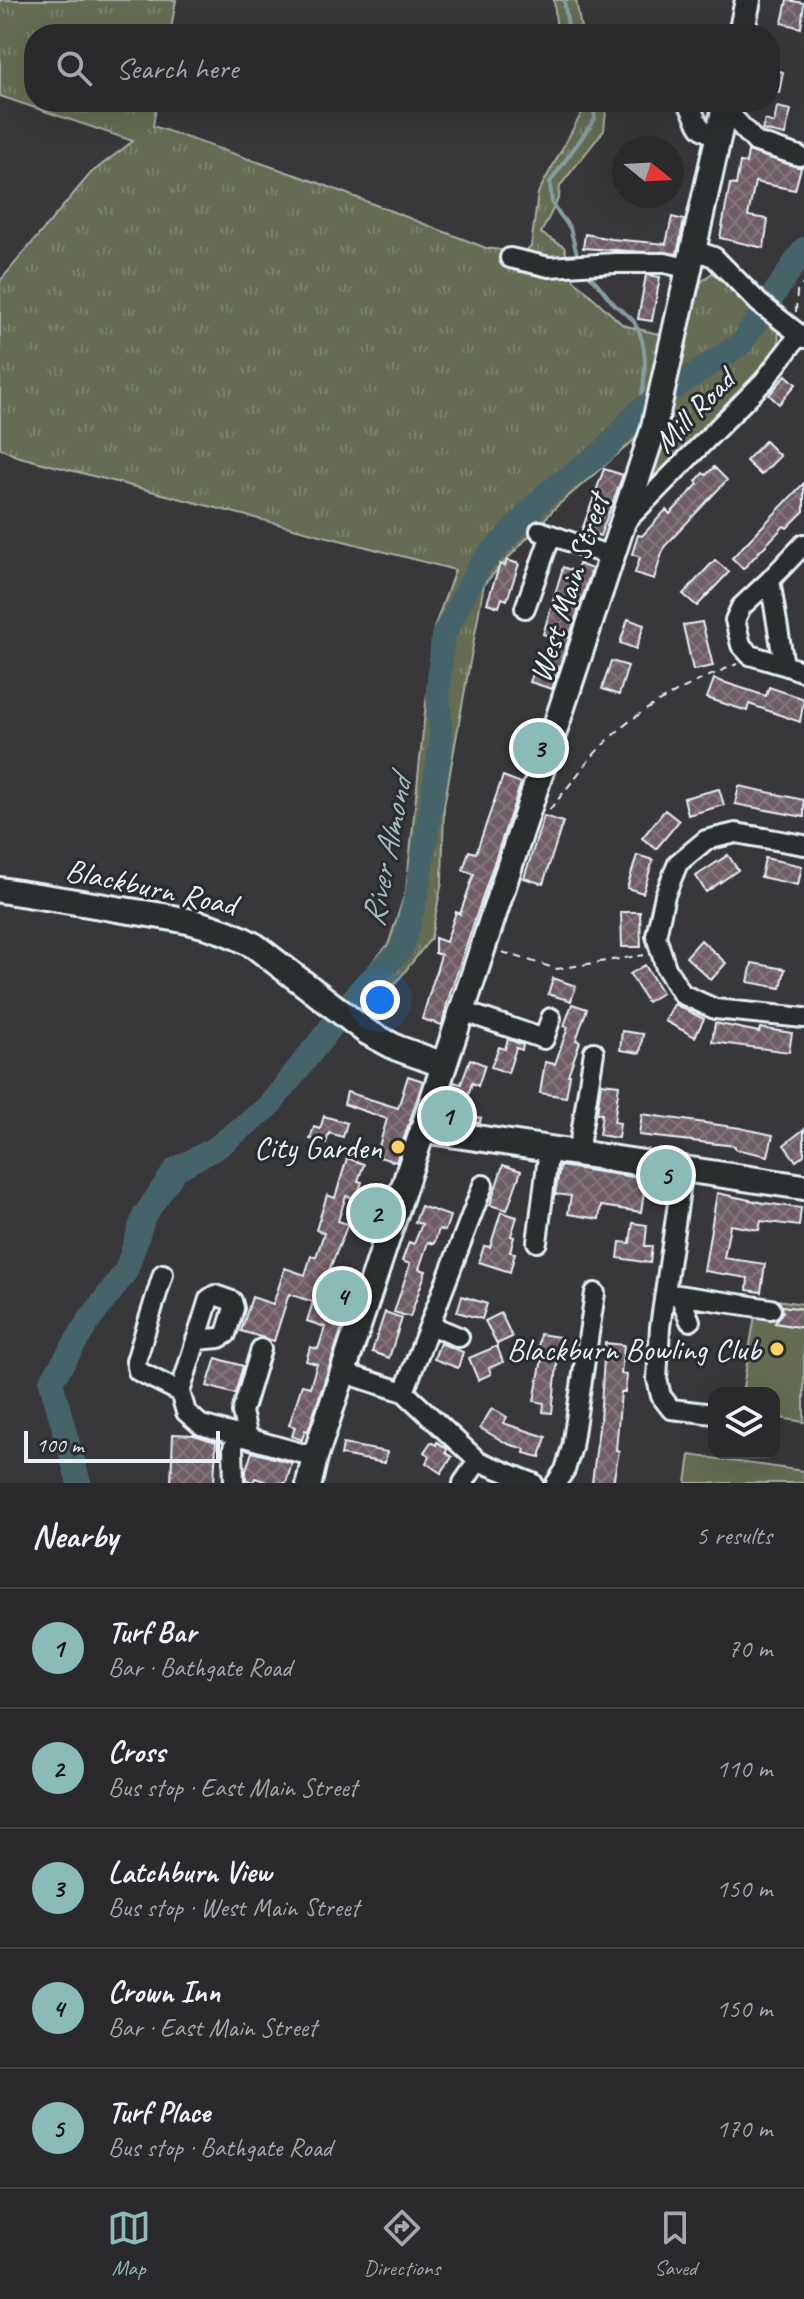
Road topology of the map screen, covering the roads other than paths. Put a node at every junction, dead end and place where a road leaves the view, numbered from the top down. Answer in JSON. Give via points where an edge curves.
{"nodes":[{"id":1,"x":748,"y":0,"type":"edge"},
{"id":2,"x":743,"y":24,"type":"edge"},
{"id":3,"x":691,"y":112,"type":"edge"},
{"id":4,"x":724,"y":112,"type":"edge"},
{"id":5,"x":730,"y":112,"type":"edge"},
{"id":6,"x":719,"y":135,"type":"junction"},
{"id":7,"x":799,"y":156,"type":"dead end"},
{"id":8,"x":510,"y":258,"type":"dead end"},
{"id":9,"x":692,"y":259,"type":"junction"},
{"id":10,"x":801,"y":336,"type":"edge"},
{"id":11,"x":625,"y":522,"type":"junction"},
{"id":12,"x":804,"y":544,"type":"edge"},
{"id":13,"x":613,"y":557,"type":"junction"},
{"id":14,"x":770,"y":580,"type":"junction"},
{"id":15,"x":525,"y":608,"type":"dead end"},
{"id":16,"x":784,"y":665,"type":"junction"},
{"id":17,"x":804,"y":672,"type":"edge"},
{"id":18,"x":804,"y":845,"type":"edge"},
{"id":19,"x":0,"y":890,"type":"edge"},
{"id":20,"x":462,"y":1011,"type":"junction"},
{"id":21,"x":551,"y":1018,"type":"dead end"},
{"id":22,"x":804,"y":1018,"type":"edge"},
{"id":23,"x":594,"y":1052,"type":"dead end"},
{"id":24,"x":444,"y":1065,"type":"junction"},
{"id":25,"x":423,"y":1130,"type":"junction"},
{"id":26,"x":549,"y":1149,"type":"junction"},
{"id":27,"x":578,"y":1153,"type":"junction"},
{"id":28,"x":683,"y":1169,"type":"junction"},
{"id":29,"x":483,"y":1185,"type":"dead end"},
{"id":30,"x":804,"y":1187,"type":"edge"},
{"id":31,"x":537,"y":1242,"type":"dead end"},
{"id":32,"x":163,"y":1274,"type":"dead end"},
{"id":33,"x":595,"y":1293,"type":"dead end"},
{"id":34,"x":672,"y":1294,"type":"junction"},
{"id":35,"x":771,"y":1309,"type":"dead end"},
{"id":36,"x":690,"y":1321,"type":"dead end"},
{"id":37,"x":430,"y":1325,"type":"junction"},
{"id":38,"x":459,"y":1337,"type":"dead end"},
{"id":39,"x":196,"y":1340,"type":"dead end"},
{"id":40,"x":261,"y":1349,"type":"dead end"},
{"id":41,"x":344,"y":1373,"type":"junction"},
{"id":42,"x":180,"y":1392,"type":"junction"},
{"id":43,"x":404,"y":1392,"type":"junction"},
{"id":44,"x":708,"y":1413,"type":"edge"},
{"id":45,"x":240,"y":1443,"type":"junction"},
{"id":46,"x":315,"y":1457,"type":"junction"},
{"id":47,"x":478,"y":1461,"type":"junction"},
{"id":48,"x":234,"y":1483,"type":"edge"},
{"id":49,"x":309,"y":1483,"type":"edge"},
{"id":50,"x":463,"y":1483,"type":"edge"},
{"id":51,"x":533,"y":1483,"type":"edge"},
{"id":52,"x":556,"y":1483,"type":"edge"}],
"edges":[{"from":1,"to":2,"type":"main road"},
{"from":3,"to":6,"type":"street","via":[[698,127]]},
{"from":4,"to":6,"type":"main road","name":"West Main Street"},
{"from":5,"to":7,"type":"street","via":[[756,142]]},
{"from":6,"to":9,"type":"main road","name":"West Main Street"},
{"from":8,"to":9,"type":"street","via":[[549,267]]},
{"from":9,"to":10,"type":"street","via":[[714,257]]},
{"from":9,"to":11,"type":"main road","name":"West Main Street","via":[[653,431]]},
{"from":10,"to":11,"type":"street","name":"Mill Road","via":[[764,381]]},
{"from":11,"to":13,"type":"main road","name":"West Main Street"},
{"from":12,"to":14,"type":"street"},
{"from":13,"to":15,"type":"street","via":[[545,533]]},
{"from":13,"to":20,"type":"main road","name":"West Main Street"},
{"from":14,"to":16,"type":"street"},
{"from":14,"to":16,"type":"street","via":[[741,607],[735,620],[741,645],[750,655]]},
{"from":16,"to":17,"type":"street"},
{"from":18,"to":22,"type":"street","via":[[736,833],[706,840],[678,863],[656,936],[682,994],[715,1009]]},
{"from":19,"to":24,"type":"main road","name":"Blackburn Road","via":[[215,927],[255,946],[367,1032]]},
{"from":20,"to":21,"type":"street","via":[[544,1039]]},
{"from":20,"to":24,"type":"main road","name":"West Main Street"},
{"from":23,"to":27,"type":"street"},
{"from":24,"to":25,"type":"main road","name":"West Main Street"},
{"from":25,"to":26,"type":"main road"},
{"from":25,"to":41,"type":"main road","name":"West Main Street"},
{"from":26,"to":27,"type":"main road"},
{"from":26,"to":31,"type":"street"},
{"from":27,"to":28,"type":"main road"},
{"from":28,"to":30,"type":"main road"},
{"from":28,"to":34,"type":"street"},
{"from":29,"to":37,"type":"street"},
{"from":32,"to":42,"type":"street","via":[[136,1361],[138,1371]]},
{"from":33,"to":52,"type":"street","via":[[572,1447]]},
{"from":34,"to":35,"type":"street"},
{"from":34,"to":36,"type":"street"},
{"from":34,"to":44,"type":"street","via":[[657,1379],[661,1396],[671,1409]]},
{"from":37,"to":38,"type":"street"},
{"from":37,"to":43,"type":"street"},
{"from":39,"to":42,"type":"street"},
{"from":40,"to":45,"type":"street","via":[[242,1412]]},
{"from":41,"to":43,"type":"street"},
{"from":41,"to":46,"type":"main road","name":"West Main Street"},
{"from":42,"to":45,"type":"street","via":[[186,1412],[201,1425]]},
{"from":43,"to":47,"type":"street"},
{"from":45,"to":46,"type":"street"},
{"from":45,"to":48,"type":"street"},
{"from":46,"to":49,"type":"main road","name":"West Main Street"},
{"from":47,"to":50,"type":"street"},
{"from":47,"to":51,"type":"street"}]}
